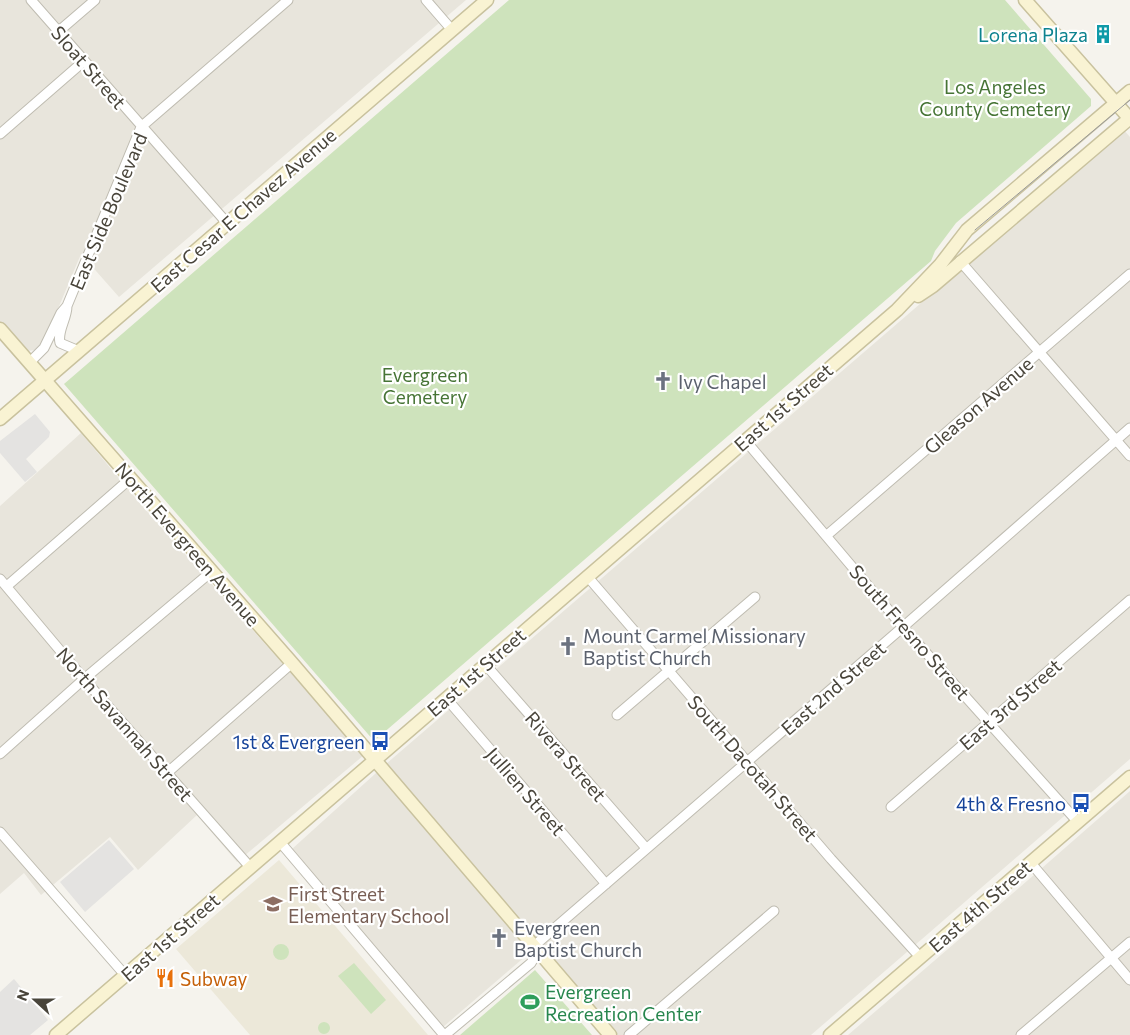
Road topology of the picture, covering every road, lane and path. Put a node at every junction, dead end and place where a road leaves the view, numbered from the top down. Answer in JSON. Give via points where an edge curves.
{"nodes":[{"id":1,"x":31,"y":0,"type":"edge"},
{"id":2,"x":94,"y":0,"type":"edge"},
{"id":3,"x":288,"y":0,"type":"edge"},
{"id":4,"x":426,"y":0,"type":"edge"},
{"id":5,"x":487,"y":0,"type":"edge"},
{"id":6,"x":1025,"y":0,"type":"edge"},
{"id":7,"x":452,"y":30,"type":"junction"},
{"id":8,"x":59,"y":31,"type":"junction"},
{"id":9,"x":84,"y":61,"type":"junction"},
{"id":10,"x":1130,"y":91,"type":"edge"},
{"id":11,"x":1126,"y":114,"type":"edge"},
{"id":12,"x":141,"y":127,"type":"junction"},
{"id":13,"x":0,"y":134,"type":"edge"},
{"id":14,"x":227,"y":224,"type":"junction"},
{"id":15,"x":960,"y":262,"type":"junction"},
{"id":16,"x":1130,"y":274,"type":"edge"},
{"id":17,"x":67,"y":306,"type":"junction"},
{"id":18,"x":897,"y":310,"type":"junction"},
{"id":19,"x":0,"y":329,"type":"edge"},
{"id":20,"x":80,"y":350,"type":"junction"},
{"id":21,"x":1039,"y":352,"type":"junction"},
{"id":22,"x":29,"y":362,"type":"junction"},
{"id":23,"x":44,"y":381,"type":"junction"},
{"id":24,"x":0,"y":420,"type":"edge"},
{"id":25,"x":1130,"y":428,"type":"edge"},
{"id":26,"x":745,"y":440,"type":"junction"},
{"id":27,"x":1116,"y":440,"type":"junction"},
{"id":28,"x":1130,"y":456,"type":"edge"},
{"id":29,"x":131,"y":478,"type":"junction"},
{"id":30,"x":826,"y":536,"type":"junction"},
{"id":31,"x":211,"y":572,"type":"junction"},
{"id":32,"x":587,"y":576,"type":"junction"},
{"id":33,"x":0,"y":579,"type":"edge"},
{"id":34,"x":7,"y":586,"type":"junction"},
{"id":35,"x":755,"y":597,"type":"dead end"},
{"id":36,"x":1130,"y":600,"type":"edge"},
{"id":37,"x":903,"y":627,"type":"junction"},
{"id":38,"x":292,"y":663,"type":"junction"},
{"id":39,"x":485,"y":664,"type":"junction"},
{"id":40,"x":670,"y":672,"type":"junction"},
{"id":41,"x":84,"y":679,"type":"junction"},
{"id":42,"x":446,"y":698,"type":"junction"},
{"id":43,"x":617,"y":716,"type":"dead end"},
{"id":44,"x":990,"y":722,"type":"junction"},
{"id":45,"x":0,"y":754,"type":"edge"},
{"id":46,"x":373,"y":760,"type":"junction"},
{"id":47,"x":748,"y":761,"type":"junction"},
{"id":48,"x":168,"y":772,"type":"junction"},
{"id":49,"x":1128,"y":782,"type":"edge"},
{"id":50,"x":891,"y":807,"type":"dead end"},
{"id":51,"x":1077,"y":821,"type":"junction"},
{"id":52,"x":0,"y":832,"type":"edge"},
{"id":53,"x":280,"y":842,"type":"junction"},
{"id":54,"x":646,"y":848,"type":"junction"},
{"id":55,"x":1030,"y":862,"type":"junction"},
{"id":56,"x":250,"y":867,"type":"junction"},
{"id":57,"x":606,"y":884,"type":"junction"},
{"id":58,"x":774,"y":911,"type":"dead end"},
{"id":59,"x":1130,"y":942,"type":"edge"},
{"id":60,"x":536,"y":949,"type":"junction"},
{"id":61,"x":920,"y":957,"type":"junction"},
{"id":62,"x":1111,"y":959,"type":"junction"},
{"id":63,"x":125,"y":975,"type":"junction"},
{"id":64,"x":1130,"y":980,"type":"edge"},
{"id":65,"x":56,"y":1035,"type":"edge"},
{"id":66,"x":445,"y":1035,"type":"edge"},
{"id":67,"x":610,"y":1035,"type":"edge"},
{"id":68,"x":630,"y":1035,"type":"edge"},
{"id":69,"x":830,"y":1035,"type":"edge"},
{"id":70,"x":1021,"y":1035,"type":"edge"}],
"edges":[{"from":1,"to":8,"type":"street","name":"Sloat Street"},
{"from":2,"to":8,"type":"street"},
{"from":3,"to":12,"type":"street","name":"East Side Boulevard"},
{"from":4,"to":7,"type":"street"},
{"from":5,"to":7,"type":"street","name":"East Cesar E Chavez Avenue"},
{"from":6,"to":11,"type":"street"},
{"from":7,"to":14,"type":"street","name":"East Cesar E Chavez Avenue"},
{"from":8,"to":9,"type":"street","name":"Sloat Street"},
{"from":9,"to":12,"type":"street","name":"Sloat Street"},
{"from":9,"to":13,"type":"street"},
{"from":10,"to":11,"type":"street","name":"East 1st Street"},
{"from":11,"to":15,"type":"street","name":"East 1st Street"},
{"from":11,"to":18,"type":"street","name":"East 1st Street","via":[[967,230],[940,265]]},
{"from":12,"to":14,"type":"street","name":"Sloat Street"},
{"from":12,"to":17,"type":"street","name":"East Side Boulevard"},
{"from":14,"to":20,"type":"street","name":"East Cesar E Chavez Avenue"},
{"from":15,"to":18,"type":"street","name":"East 1st Street","via":[[933,286]]},
{"from":15,"to":21,"type":"street"},
{"from":16,"to":21,"type":"street","name":"Gleason Avenue"},
{"from":17,"to":20,"type":"street","name":"East Side Boulevard","via":[[60,343]]},
{"from":17,"to":22,"type":"street","name":"East Side Boulevard","via":[[44,348]]},
{"from":18,"to":26,"type":"street","name":"East 1st Street"},
{"from":19,"to":22,"type":"street","name":"North Evergreen Avenue"},
{"from":20,"to":23,"type":"street","name":"East Cesar E Chavez Avenue"},
{"from":21,"to":27,"type":"street"},
{"from":21,"to":30,"type":"street","name":"Gleason Avenue"},
{"from":22,"to":23,"type":"street","name":"North Evergreen Avenue"},
{"from":23,"to":24,"type":"street","name":"East Cesar E Chavez Avenue"},
{"from":23,"to":29,"type":"street","name":"North Evergreen Avenue"},
{"from":25,"to":27,"type":"street","name":"East 2nd Street"},
{"from":26,"to":30,"type":"street","name":"South Fresno Street"},
{"from":26,"to":32,"type":"street","name":"East 1st Street"},
{"from":27,"to":28,"type":"street"},
{"from":27,"to":37,"type":"street","name":"East 2nd Street"},
{"from":29,"to":31,"type":"street","name":"North Evergreen Avenue"},
{"from":29,"to":34,"type":"street"},
{"from":30,"to":37,"type":"street","name":"South Fresno Street"},
{"from":31,"to":38,"type":"street","name":"North Evergreen Avenue"},
{"from":31,"to":41,"type":"street"},
{"from":32,"to":39,"type":"street","name":"East 1st Street"},
{"from":32,"to":40,"type":"street","name":"South Dacotah Street"},
{"from":33,"to":34,"type":"street","name":"North Savannah Street"},
{"from":34,"to":41,"type":"street","name":"North Savannah Street"},
{"from":35,"to":40,"type":"street"},
{"from":36,"to":44,"type":"street","name":"East 3rd Street"},
{"from":37,"to":44,"type":"street","name":"South Fresno Street"},
{"from":37,"to":47,"type":"street","name":"East 2nd Street"},
{"from":38,"to":46,"type":"street","name":"North Evergreen Avenue"},
{"from":38,"to":48,"type":"street"},
{"from":39,"to":42,"type":"street","name":"East 1st Street"},
{"from":39,"to":54,"type":"street","name":"Rivera Street"},
{"from":40,"to":43,"type":"street"},
{"from":40,"to":47,"type":"street","name":"South Dacotah Street"},
{"from":41,"to":45,"type":"street"},
{"from":41,"to":48,"type":"street","name":"North Savannah Street"},
{"from":42,"to":46,"type":"street","name":"East 1st Street"},
{"from":42,"to":57,"type":"street","name":"Jullien Street"},
{"from":44,"to":50,"type":"street","name":"East 3rd Street"},
{"from":44,"to":51,"type":"street","name":"South Fresno Street"},
{"from":46,"to":53,"type":"street","name":"East 1st Street"},
{"from":46,"to":60,"type":"street","name":"North Evergreen Avenue"},
{"from":47,"to":54,"type":"street","name":"East 2nd Street"},
{"from":47,"to":61,"type":"street","name":"South Dacotah Street"},
{"from":48,"to":56,"type":"street","name":"North Savannah Street"},
{"from":49,"to":51,"type":"street","name":"East 4th Street"},
{"from":51,"to":55,"type":"street","name":"East 4th Street"},
{"from":52,"to":63,"type":"street"},
{"from":53,"to":56,"type":"street","name":"East 1st Street"},
{"from":53,"to":66,"type":"street"},
{"from":54,"to":57,"type":"street","name":"East 2nd Street"},
{"from":55,"to":61,"type":"street","name":"East 4th Street"},
{"from":55,"to":62,"type":"street"},
{"from":56,"to":63,"type":"street","name":"East 1st Street"},
{"from":57,"to":60,"type":"street","name":"East 2nd Street"},
{"from":58,"to":68,"type":"street"},
{"from":59,"to":62,"type":"street"},
{"from":60,"to":66,"type":"street","name":"East 2nd Street","via":[[531,962]]},
{"from":60,"to":67,"type":"street","name":"North Evergreen Avenue"},
{"from":61,"to":69,"type":"street","name":"East 4th Street"},
{"from":62,"to":64,"type":"street"},
{"from":62,"to":70,"type":"street"},
{"from":63,"to":65,"type":"street","name":"East 1st Street"}]}
